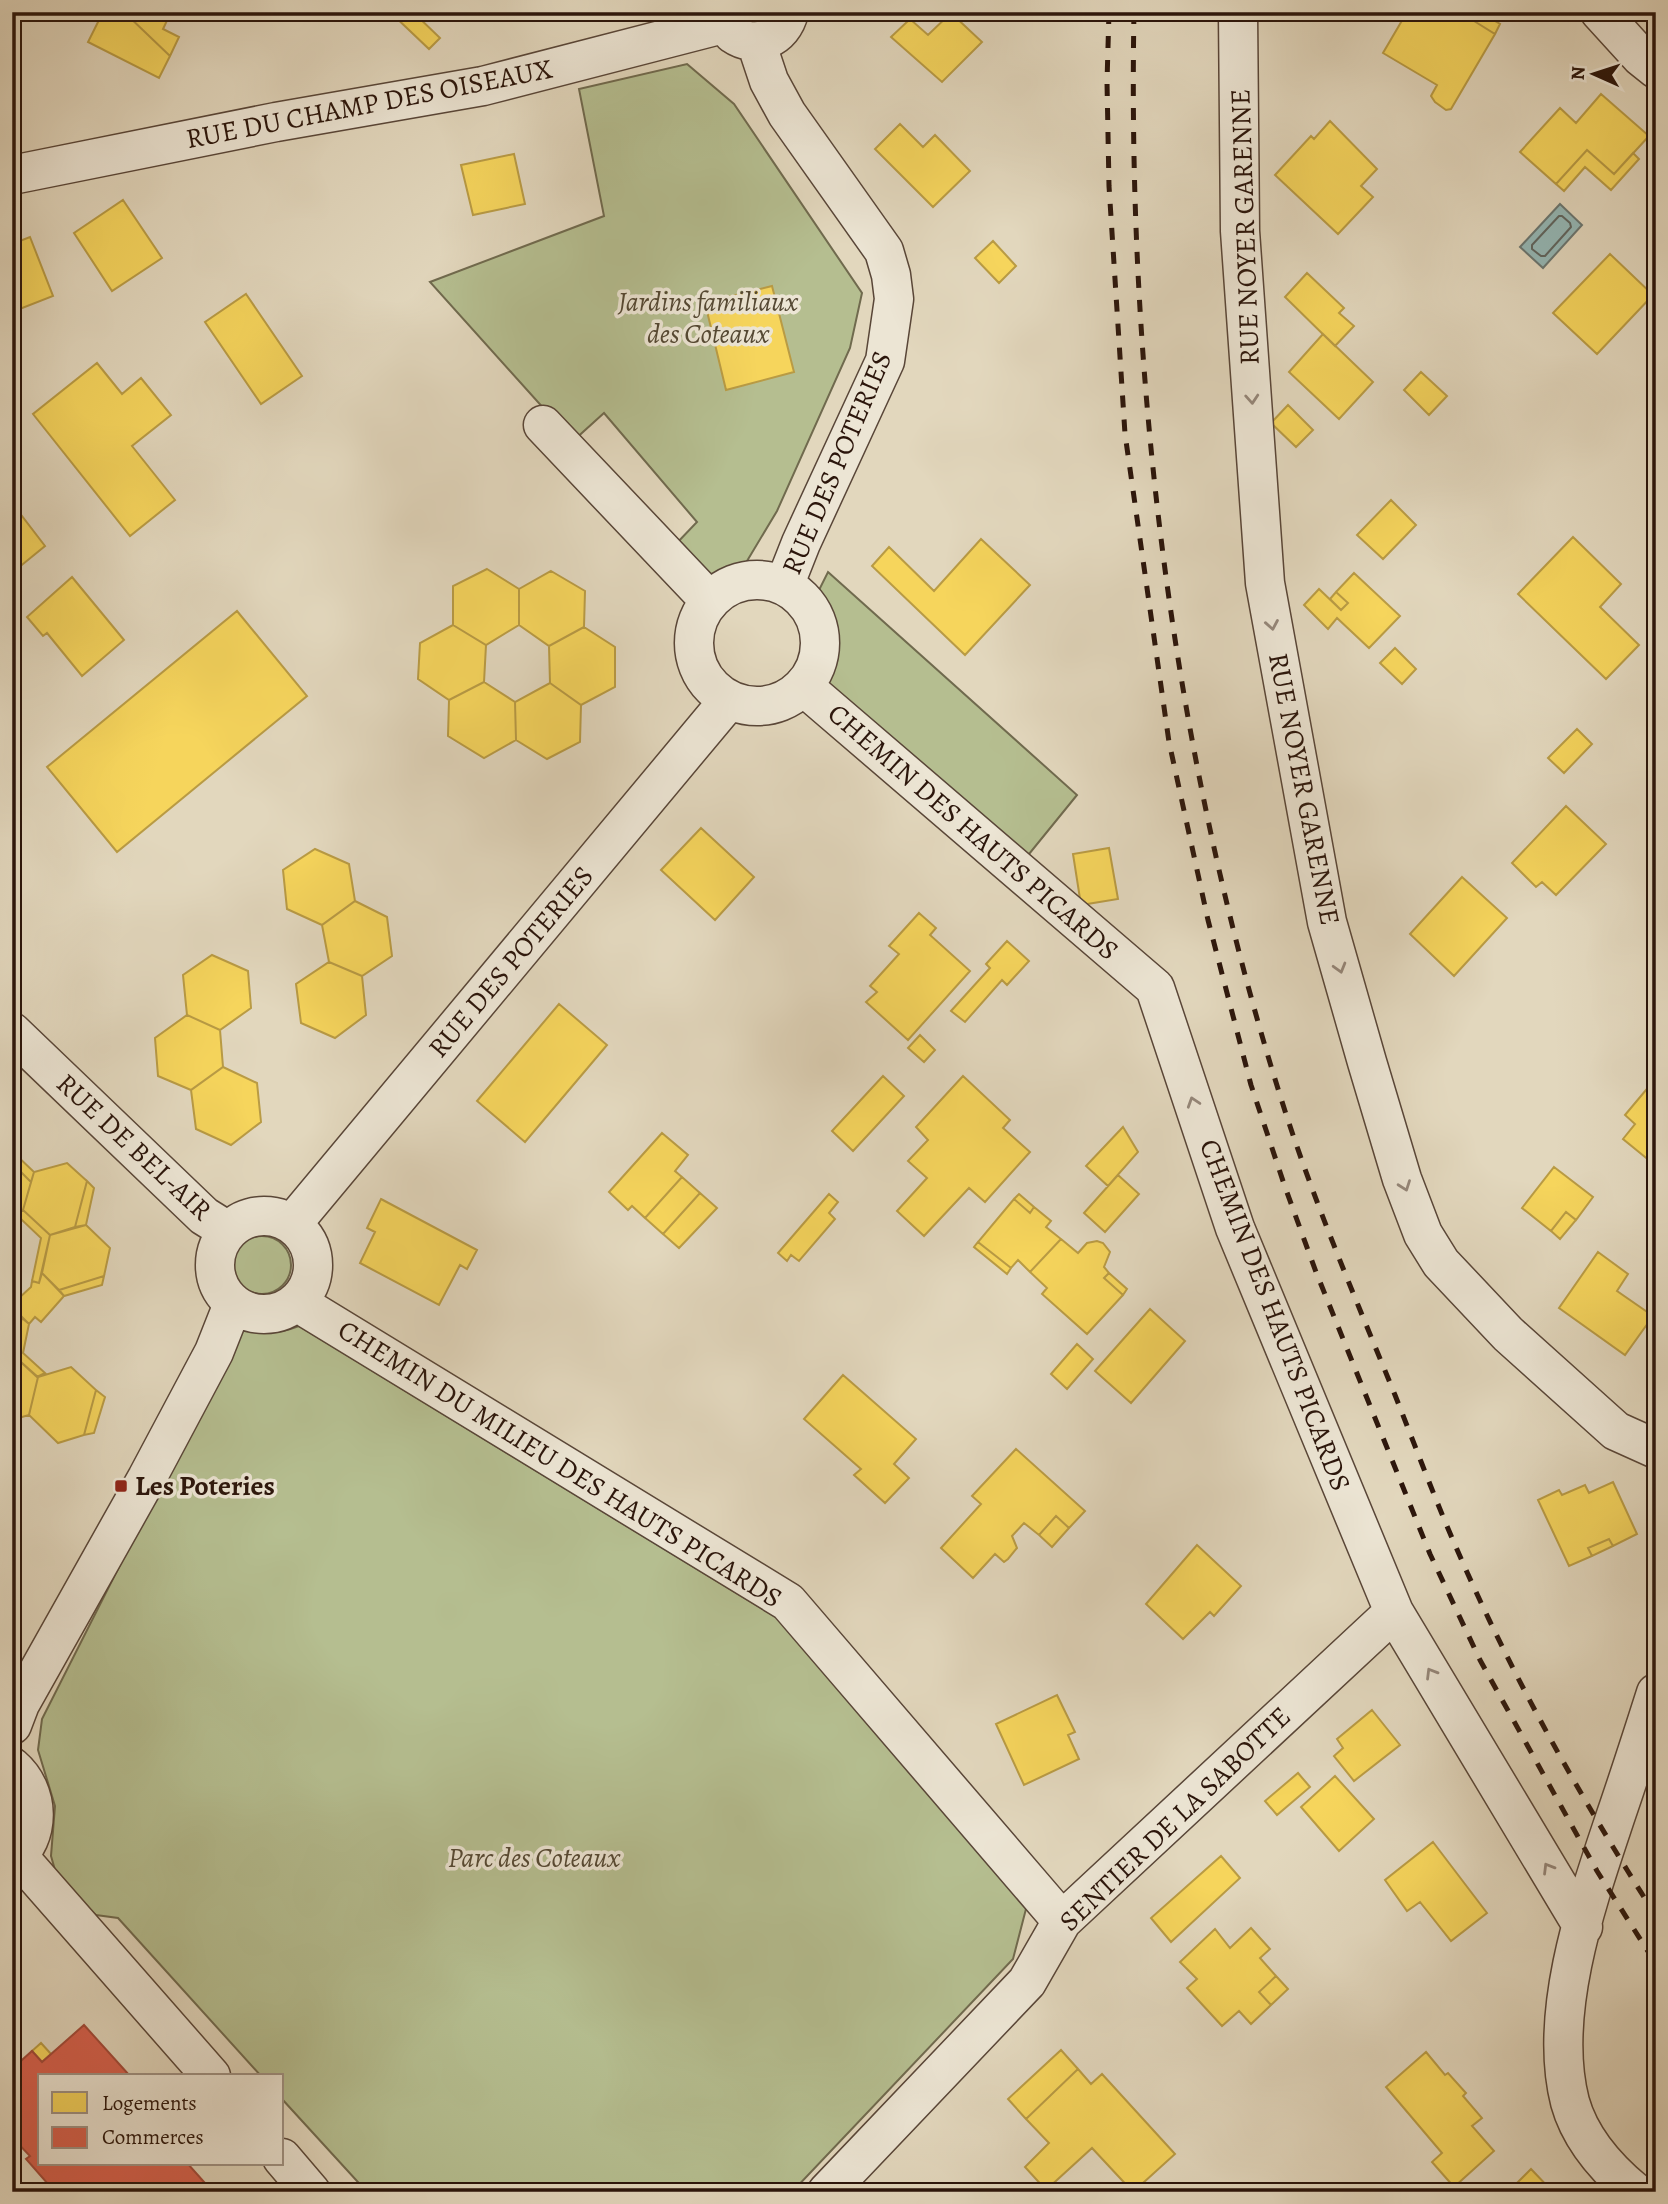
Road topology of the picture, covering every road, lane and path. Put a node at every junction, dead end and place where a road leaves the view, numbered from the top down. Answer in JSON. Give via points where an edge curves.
{"nodes":[{"id":1,"x":789,"y":12,"type":"edge"},
{"id":2,"x":1238,"y":12,"type":"edge"},
{"id":3,"x":1600,"y":12,"type":"edge"},
{"id":4,"x":721,"y":18,"type":"edge"},
{"id":5,"x":756,"y":42,"type":"junction"},
{"id":6,"x":1656,"y":69,"type":"edge"},
{"id":7,"x":12,"y":175,"type":"edge"},
{"id":8,"x":543,"y":425,"type":"dead end"},
{"id":9,"x":784,"y":586,"type":"junction"},
{"id":10,"x":710,"y":601,"type":"junction"},
{"id":11,"x":803,"y":686,"type":"junction"},
{"id":12,"x":729,"y":700,"type":"junction"},
{"id":13,"x":12,"y":1032,"type":"edge"},
{"id":14,"x":292,"y":1224,"type":"junction"},
{"id":15,"x":228,"y":1231,"type":"junction"},
{"id":16,"x":303,"y":1297,"type":"junction"},
{"id":17,"x":233,"y":1304,"type":"junction"},
{"id":18,"x":1656,"y":1449,"type":"edge"},
{"id":19,"x":1394,"y":1612,"type":"junction"},
{"id":20,"x":1656,"y":1693,"type":"edge"},
{"id":21,"x":12,"y":1724,"type":"edge"},
{"id":22,"x":12,"y":1767,"type":"edge"},
{"id":23,"x":15,"y":1858,"type":"edge"},
{"id":24,"x":1062,"y":1921,"type":"junction"},
{"id":25,"x":1583,"y":1927,"type":"junction"},
{"id":26,"x":209,"y":2074,"type":"edge"},
{"id":27,"x":284,"y":2160,"type":"edge"},
{"id":28,"x":311,"y":2192,"type":"edge"},
{"id":29,"x":827,"y":2192,"type":"edge"},
{"id":30,"x":1634,"y":2192,"type":"edge"}],
"edges":[{"from":1,"to":5,"type":"street","via":[[777,34]]},
{"from":2,"to":18,"type":"street","name":"RUE NOYER GARENNE","one_way":true,"via":[[1241,231],[1265,583],[1327,922],[1367,1062],[1402,1179],[1423,1234],[1441,1263],[1508,1334],[1616,1431]]},
{"from":3,"to":6,"type":"street"},
{"from":4,"to":5,"type":"street","via":[[738,37]]},
{"from":4,"to":7,"type":"street","name":"RUE DU CHAMP DES OISEAUX","via":[[483,86]]},
{"from":5,"to":9,"type":"street","name":"RUE DES POTERIES","via":[[787,114],[884,251],[894,299],[885,361]]},
{"from":8,"to":10,"type":"street"},
{"from":9,"to":10,"type":"street","via":[[765,580],[744,581],[725,588]]},
{"from":9,"to":11,"type":"street","via":[[812,612],[819,631],[814,670]]},
{"from":10,"to":12,"type":"street","via":[[694,636],[695,655],[701,674]]},
{"from":11,"to":12,"type":"street","via":[[769,705]]},
{"from":19,"to":11,"type":"street","name":"CHEMIN DES HAUTS PICARDS","one_way":true,"via":[[1235,1228],[1155,988]]},
{"from":12,"to":14,"type":"street","name":"RUE DES POTERIES"},
{"from":13,"to":15,"type":"street","name":"RUE DE BEL-AIR","via":[[204,1216]]},
{"from":14,"to":15,"type":"street","via":[[279,1217],[251,1216]]},
{"from":14,"to":16,"type":"street","via":[[311,1249],[311,1282]]},
{"from":15,"to":17,"type":"street","via":[[214,1260],[219,1284]]},
{"from":16,"to":17,"type":"street","via":[[278,1313],[262,1315]]},
{"from":16,"to":24,"type":"street","name":"CHEMIN DU MILIEU DES HAUTS PICARDS","via":[[308,1308],[788,1602]]},
{"from":17,"to":21,"type":"street","via":[[214,1352]]},
{"from":19,"to":24,"type":"street","name":"SENTIER DE LA SABOTTE"},
{"from":25,"to":19,"type":"street","name":"CHEMIN DES HAUTS PICARDS","one_way":true},
{"from":20,"to":25,"type":"street"},
{"from":22,"to":23,"type":"street","via":[[27,1784],[34,1821],[29,1840]]},
{"from":23,"to":26,"type":"street"},
{"from":24,"to":29,"type":"street","name":"SENTIER DE LA SABOTTE","via":[[1027,1982]]},
{"from":25,"to":30,"type":"street","via":[[1563,2020],[1570,2103],[1585,2137]]},
{"from":27,"to":28,"type":"street"}]}
